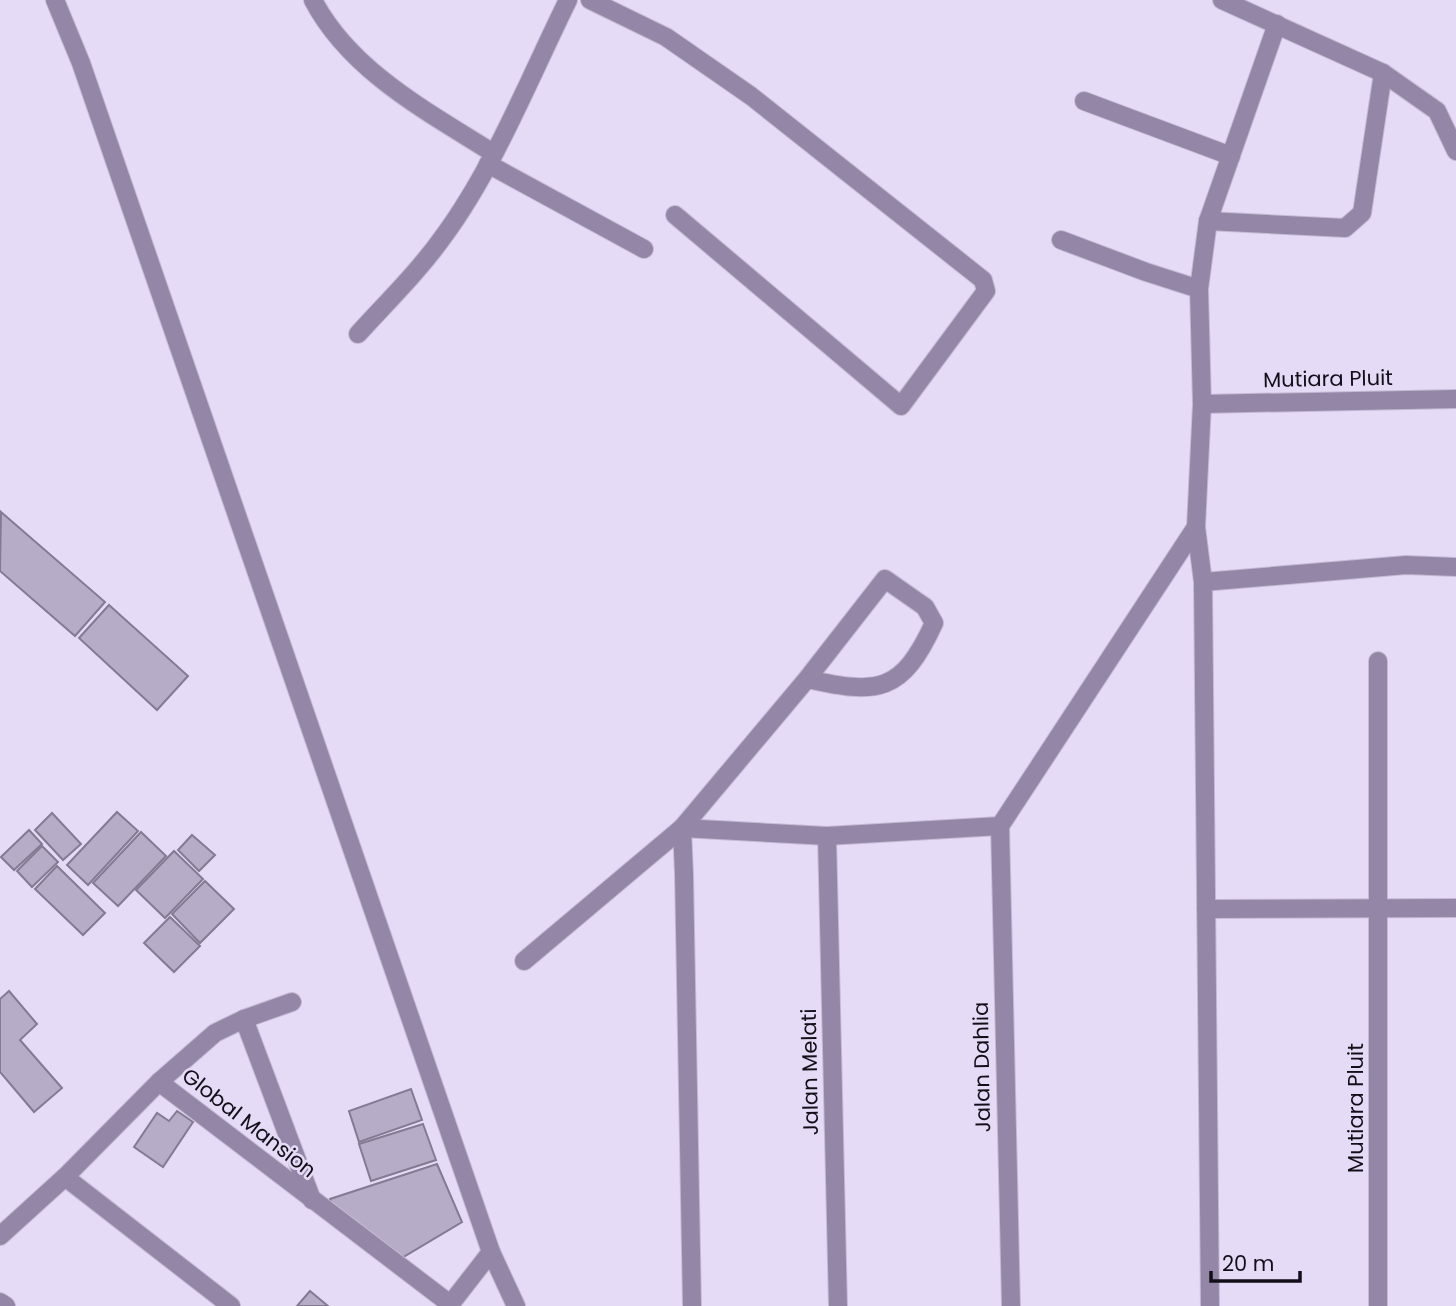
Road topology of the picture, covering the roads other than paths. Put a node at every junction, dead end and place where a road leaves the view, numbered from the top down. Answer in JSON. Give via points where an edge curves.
{"nodes":[{"id":1,"x":55,"y":0,"type":"edge"},
{"id":2,"x":313,"y":0,"type":"edge"},
{"id":3,"x":568,"y":0,"type":"edge"},
{"id":4,"x":590,"y":0,"type":"edge"},
{"id":5,"x":1222,"y":0,"type":"edge"},
{"id":6,"x":1277,"y":24,"type":"junction"},
{"id":7,"x":1383,"y":73,"type":"junction"},
{"id":8,"x":1084,"y":101,"type":"dead end"},
{"id":9,"x":1456,"y":151,"type":"edge"},
{"id":10,"x":1231,"y":156,"type":"junction"},
{"id":11,"x":490,"y":158,"type":"junction"},
{"id":12,"x":675,"y":215,"type":"dead end"},
{"id":13,"x":1209,"y":221,"type":"junction"},
{"id":14,"x":1061,"y":240,"type":"dead end"},
{"id":15,"x":644,"y":249,"type":"dead end"},
{"id":16,"x":1199,"y":289,"type":"junction"},
{"id":17,"x":358,"y":334,"type":"dead end"},
{"id":18,"x":1456,"y":399,"type":"edge"},
{"id":19,"x":1202,"y":404,"type":"junction"},
{"id":20,"x":1196,"y":527,"type":"junction"},
{"id":21,"x":1456,"y":567,"type":"edge"},
{"id":22,"x":1203,"y":582,"type":"junction"},
{"id":23,"x":1378,"y":661,"type":"dead end"},
{"id":24,"x":807,"y":679,"type":"junction"},
{"id":25,"x":1000,"y":827,"type":"junction"},
{"id":26,"x":682,"y":828,"type":"junction"},
{"id":27,"x":827,"y":836,"type":"junction"},
{"id":28,"x":1456,"y":908,"type":"edge"},
{"id":29,"x":1206,"y":909,"type":"junction"},
{"id":30,"x":1379,"y":910,"type":"junction"},
{"id":31,"x":524,"y":961,"type":"dead end"},
{"id":32,"x":292,"y":1002,"type":"dead end"},
{"id":33,"x":244,"y":1019,"type":"junction"},
{"id":34,"x":159,"y":1082,"type":"junction"},
{"id":35,"x":65,"y":1177,"type":"junction"},
{"id":36,"x":312,"y":1200,"type":"junction"},
{"id":37,"x":0,"y":1236,"type":"edge"},
{"id":38,"x":491,"y":1252,"type":"junction"},
{"id":39,"x":0,"y":1302,"type":"edge"},
{"id":40,"x":449,"y":1305,"type":"edge"},
{"id":41,"x":6,"y":1306,"type":"edge"},
{"id":42,"x":231,"y":1306,"type":"edge"},
{"id":43,"x":516,"y":1306,"type":"edge"},
{"id":44,"x":692,"y":1306,"type":"edge"},
{"id":45,"x":838,"y":1306,"type":"edge"},
{"id":46,"x":1011,"y":1306,"type":"edge"},
{"id":47,"x":1210,"y":1306,"type":"edge"},
{"id":48,"x":1378,"y":1306,"type":"edge"}],
"edges":[{"from":1,"to":38,"type":"street","via":[[81,63]]},
{"from":2,"to":11,"type":"street","via":[[357,57],[401,95]]},
{"from":3,"to":11,"type":"street"},
{"from":4,"to":12,"type":"street","via":[[666,37],[751,96],[983,279],[986,291],[901,406]]},
{"from":5,"to":6,"type":"street"},
{"from":6,"to":7,"type":"street"},
{"from":6,"to":10,"type":"street"},
{"from":7,"to":9,"type":"street","via":[[1437,111]]},
{"from":7,"to":13,"type":"street","via":[[1362,214],[1345,228]]},
{"from":8,"to":10,"type":"street"},
{"from":10,"to":13,"type":"street"},
{"from":11,"to":15,"type":"street"},
{"from":11,"to":17,"type":"street","via":[[438,244]]},
{"from":13,"to":16,"type":"street"},
{"from":14,"to":16,"type":"street"},
{"from":16,"to":19,"type":"street"},
{"from":18,"to":19,"type":"street","name":"Mutiara Pluit"},
{"from":19,"to":20,"type":"street"},
{"from":20,"to":22,"type":"street"},
{"from":20,"to":25,"type":"street"},
{"from":21,"to":22,"type":"street","via":[[1406,565]]},
{"from":22,"to":29,"type":"street"},
{"from":23,"to":30,"type":"street","name":"Mutiara Pluit"},
{"from":24,"to":24,"type":"street","via":[[885,579],[925,607],[934,623],[921,652],[897,678],[874,688]]},
{"from":24,"to":26,"type":"street"},
{"from":25,"to":27,"type":"street"},
{"from":25,"to":46,"type":"street","name":"Jalan Dahlia"},
{"from":26,"to":27,"type":"street"},
{"from":26,"to":31,"type":"street"},
{"from":26,"to":44,"type":"street"},
{"from":27,"to":45,"type":"street","name":"Jalan Melati"},
{"from":28,"to":30,"type":"street"},
{"from":29,"to":30,"type":"street"},
{"from":29,"to":47,"type":"street"},
{"from":30,"to":48,"type":"street","name":"Mutiara Pluit"},
{"from":32,"to":33,"type":"street","name":"Global Mansion"},
{"from":33,"to":34,"type":"street","name":"Global Mansion","via":[[215,1033]]},
{"from":33,"to":36,"type":"street","name":"Global Mansion"},
{"from":34,"to":35,"type":"street","name":"Global Mansion"},
{"from":34,"to":36,"type":"street","name":"Global Mansion"},
{"from":35,"to":37,"type":"street","name":"Global Mansion"},
{"from":35,"to":42,"type":"street"},
{"from":36,"to":40,"type":"street","name":"Global Mansion"},
{"from":38,"to":40,"type":"street"},
{"from":38,"to":43,"type":"street"},
{"from":39,"to":41,"type":"street"}]}
